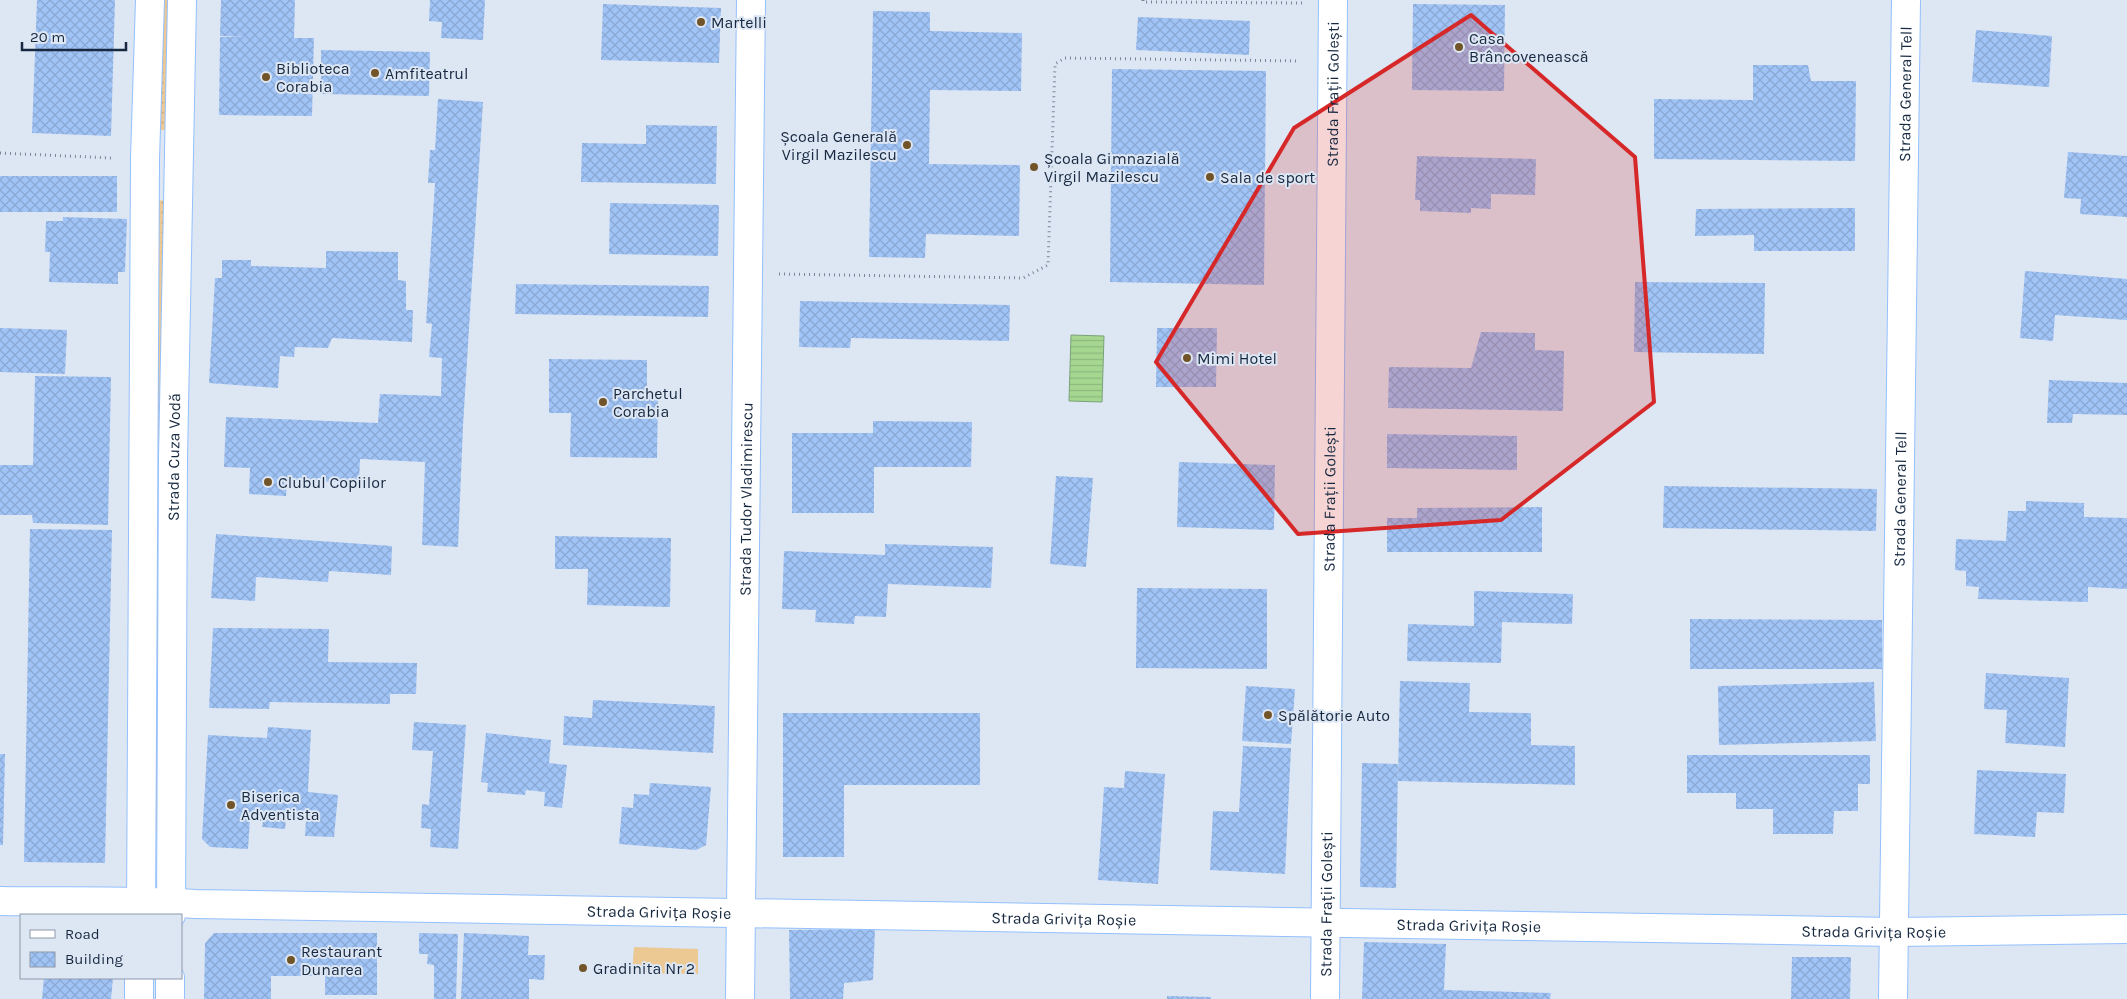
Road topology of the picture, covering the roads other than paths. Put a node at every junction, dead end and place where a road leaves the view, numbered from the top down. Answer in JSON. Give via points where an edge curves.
{"nodes":[{"id":1,"x":150,"y":0,"type":"edge"},
{"id":2,"x":182,"y":0,"type":"edge"},
{"id":3,"x":751,"y":0,"type":"edge"},
{"id":4,"x":1906,"y":0,"type":"edge"},
{"id":5,"x":1333,"y":2,"type":"edge"},
{"id":6,"x":0,"y":901,"type":"edge"},
{"id":7,"x":141,"y":908,"type":"edge"},
{"id":8,"x":171,"y":909,"type":"edge"},
{"id":9,"x":741,"y":914,"type":"junction"},
{"id":10,"x":1326,"y":923,"type":"junction"},
{"id":11,"x":2127,"y":929,"type":"edge"},
{"id":12,"x":1894,"y":932,"type":"junction"},
{"id":13,"x":139,"y":979,"type":"edge"},
{"id":14,"x":170,"y":979,"type":"edge"},
{"id":15,"x":139,"y":999,"type":"edge"},
{"id":16,"x":170,"y":999,"type":"edge"},
{"id":17,"x":740,"y":999,"type":"edge"},
{"id":18,"x":1325,"y":999,"type":"edge"},
{"id":19,"x":1893,"y":999,"type":"edge"}],
"edges":[{"from":1,"to":7,"type":"street","name":"Strada Cuza Vodă","via":[[145,159]]},
{"from":2,"to":8,"type":"street","name":"Strada Cuza Vodă","via":[[173,458]]},
{"from":3,"to":9,"type":"street","name":"Strada Tudor Vladimirescu"},
{"from":4,"to":12,"type":"street","name":"Strada General Tell"},
{"from":5,"to":10,"type":"street","name":"Strada Frații Golești"},
{"from":6,"to":7,"type":"street","name":"Strada Grivița Roșie","via":[[116,903]]},
{"from":7,"to":8,"type":"street","name":"Strada Grivița Roșie"},
{"from":8,"to":9,"type":"street","name":"Strada Grivița Roșie"},
{"from":9,"to":10,"type":"street","name":"Strada Grivița Roșie"},
{"from":9,"to":17,"type":"street","name":"Strada Tudor Vladimirescu"},
{"from":10,"to":12,"type":"street","name":"Strada Grivița Roșie"},
{"from":10,"to":18,"type":"street","name":"Strada Frații Golești"},
{"from":11,"to":12,"type":"street","name":"Strada Grivița Roșie"},
{"from":12,"to":19,"type":"street","name":"Strada General Tell"},
{"from":13,"to":15,"type":"street"},
{"from":14,"to":16,"type":"street"}]}
